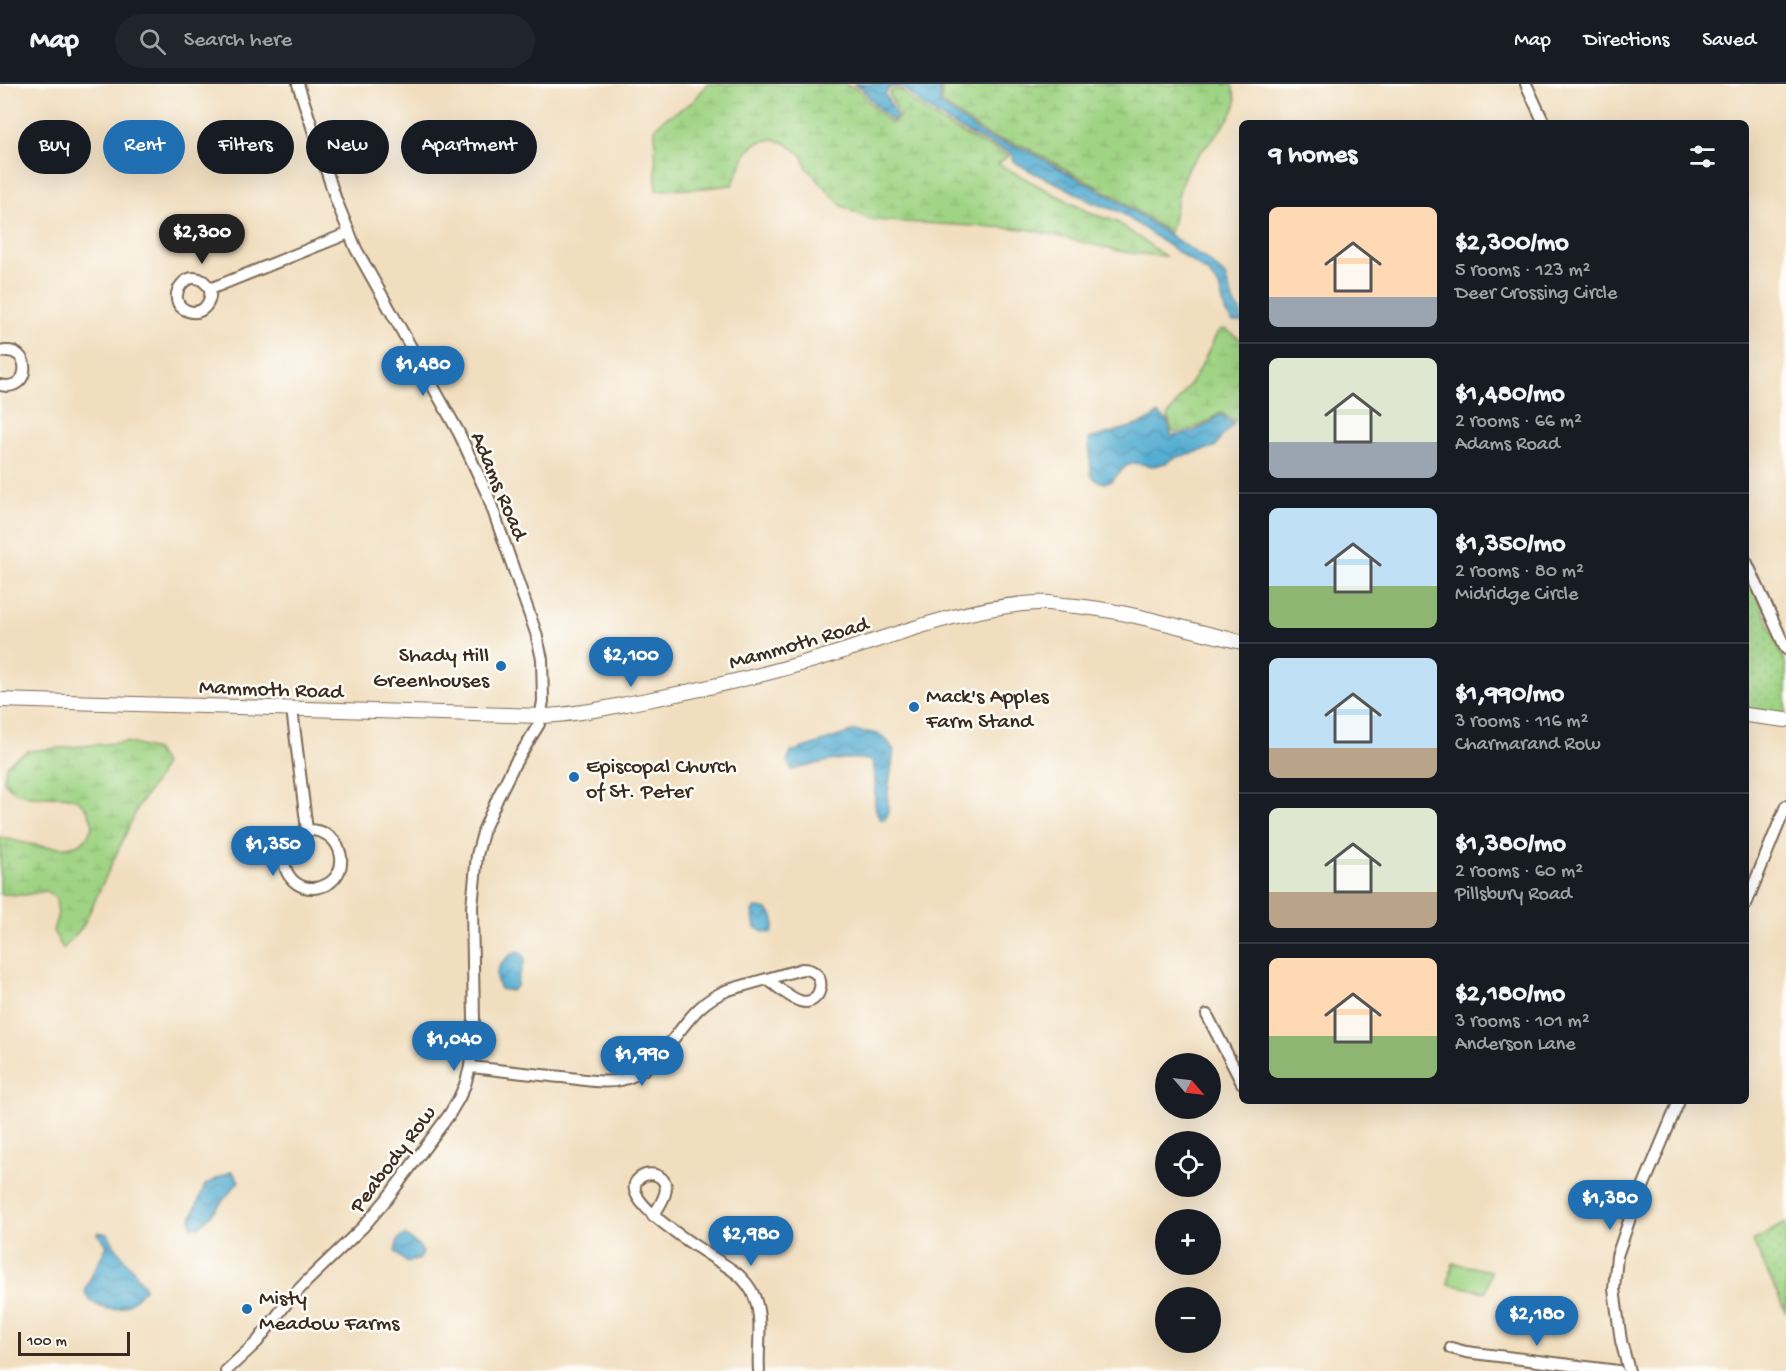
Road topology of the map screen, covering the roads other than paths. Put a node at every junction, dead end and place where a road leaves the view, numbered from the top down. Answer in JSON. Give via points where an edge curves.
{"nodes":[{"id":1,"x":298,"y":84,"type":"edge"},
{"id":2,"x":1526,"y":84,"type":"edge"},
{"id":3,"x":1543,"y":120,"type":"edge"},
{"id":4,"x":349,"y":233,"type":"junction"},
{"id":5,"x":210,"y":289,"type":"dead end"},
{"id":6,"x":0,"y":352,"type":"edge"},
{"id":7,"x":0,"y":385,"type":"edge"},
{"id":8,"x":1749,"y":568,"type":"edge"},
{"id":9,"x":1239,"y":641,"type":"edge"},
{"id":10,"x":1786,"y":649,"type":"edge"},
{"id":11,"x":0,"y":700,"type":"edge"},
{"id":12,"x":292,"y":709,"type":"junction"},
{"id":13,"x":541,"y":716,"type":"junction"},
{"id":14,"x":1749,"y":716,"type":"edge"},
{"id":15,"x":1786,"y":720,"type":"edge"},
{"id":16,"x":1786,"y":806,"type":"edge"},
{"id":17,"x":307,"y":830,"type":"junction"},
{"id":18,"x":1749,"y":897,"type":"edge"},
{"id":19,"x":767,"y":979,"type":"junction"},
{"id":20,"x":1207,"y":1015,"type":"dead end"},
{"id":21,"x":470,"y":1067,"type":"junction"},
{"id":22,"x":1239,"y":1077,"type":"edge"},
{"id":23,"x":1678,"y":1104,"type":"edge"},
{"id":24,"x":653,"y":1216,"type":"dead end"},
{"id":25,"x":1451,"y":1348,"type":"dead end"},
{"id":26,"x":226,"y":1371,"type":"edge"},
{"id":27,"x":759,"y":1371,"type":"edge"},
{"id":28,"x":1618,"y":1371,"type":"edge"},
{"id":29,"x":1629,"y":1371,"type":"edge"}],
"edges":[{"from":1,"to":4,"type":"street","name":"Adams Road"},
{"from":2,"to":3,"type":"street"},
{"from":4,"to":5,"type":"street"},
{"from":4,"to":13,"type":"street","name":"Adams Road","via":[[459,433],[488,496],[541,650]]},
{"from":6,"to":7,"type":"street","via":[[17,354],[25,368],[17,383]]},
{"from":8,"to":10,"type":"street"},
{"from":9,"to":13,"type":"main road","name":"Mammoth Road","via":[[1104,609],[1038,603],[1014,605],[946,619],[712,688],[575,714]]},
{"from":11,"to":12,"type":"main road","name":"Mammoth Road"},
{"from":12,"to":13,"type":"main road","name":"Mammoth Road"},
{"from":12,"to":17,"type":"street"},
{"from":13,"to":21,"type":"street","name":"Peabody Row","via":[[498,797],[477,855]]},
{"from":14,"to":15,"type":"main road"},
{"from":16,"to":18,"type":"street"},
{"from":17,"to":17,"type":"street","via":[[288,843],[284,865],[297,884],[314,888],[333,879],[341,853],[328,835]]},
{"from":19,"to":19,"type":"street","via":[[807,969],[819,978],[820,989],[810,1000],[799,1000]]},
{"from":19,"to":21,"type":"street","via":[[711,997],[652,1063],[622,1080],[596,1081]]},
{"from":20,"to":22,"type":"street"},
{"from":21,"to":26,"type":"street","name":"Peabody Row","via":[[449,1115],[386,1200]]},
{"from":23,"to":29,"type":"street","via":[[1617,1257],[1614,1288]]},
{"from":24,"to":27,"type":"street","via":[[739,1275],[751,1289],[759,1313]]},
{"from":25,"to":28,"type":"street"}]}
